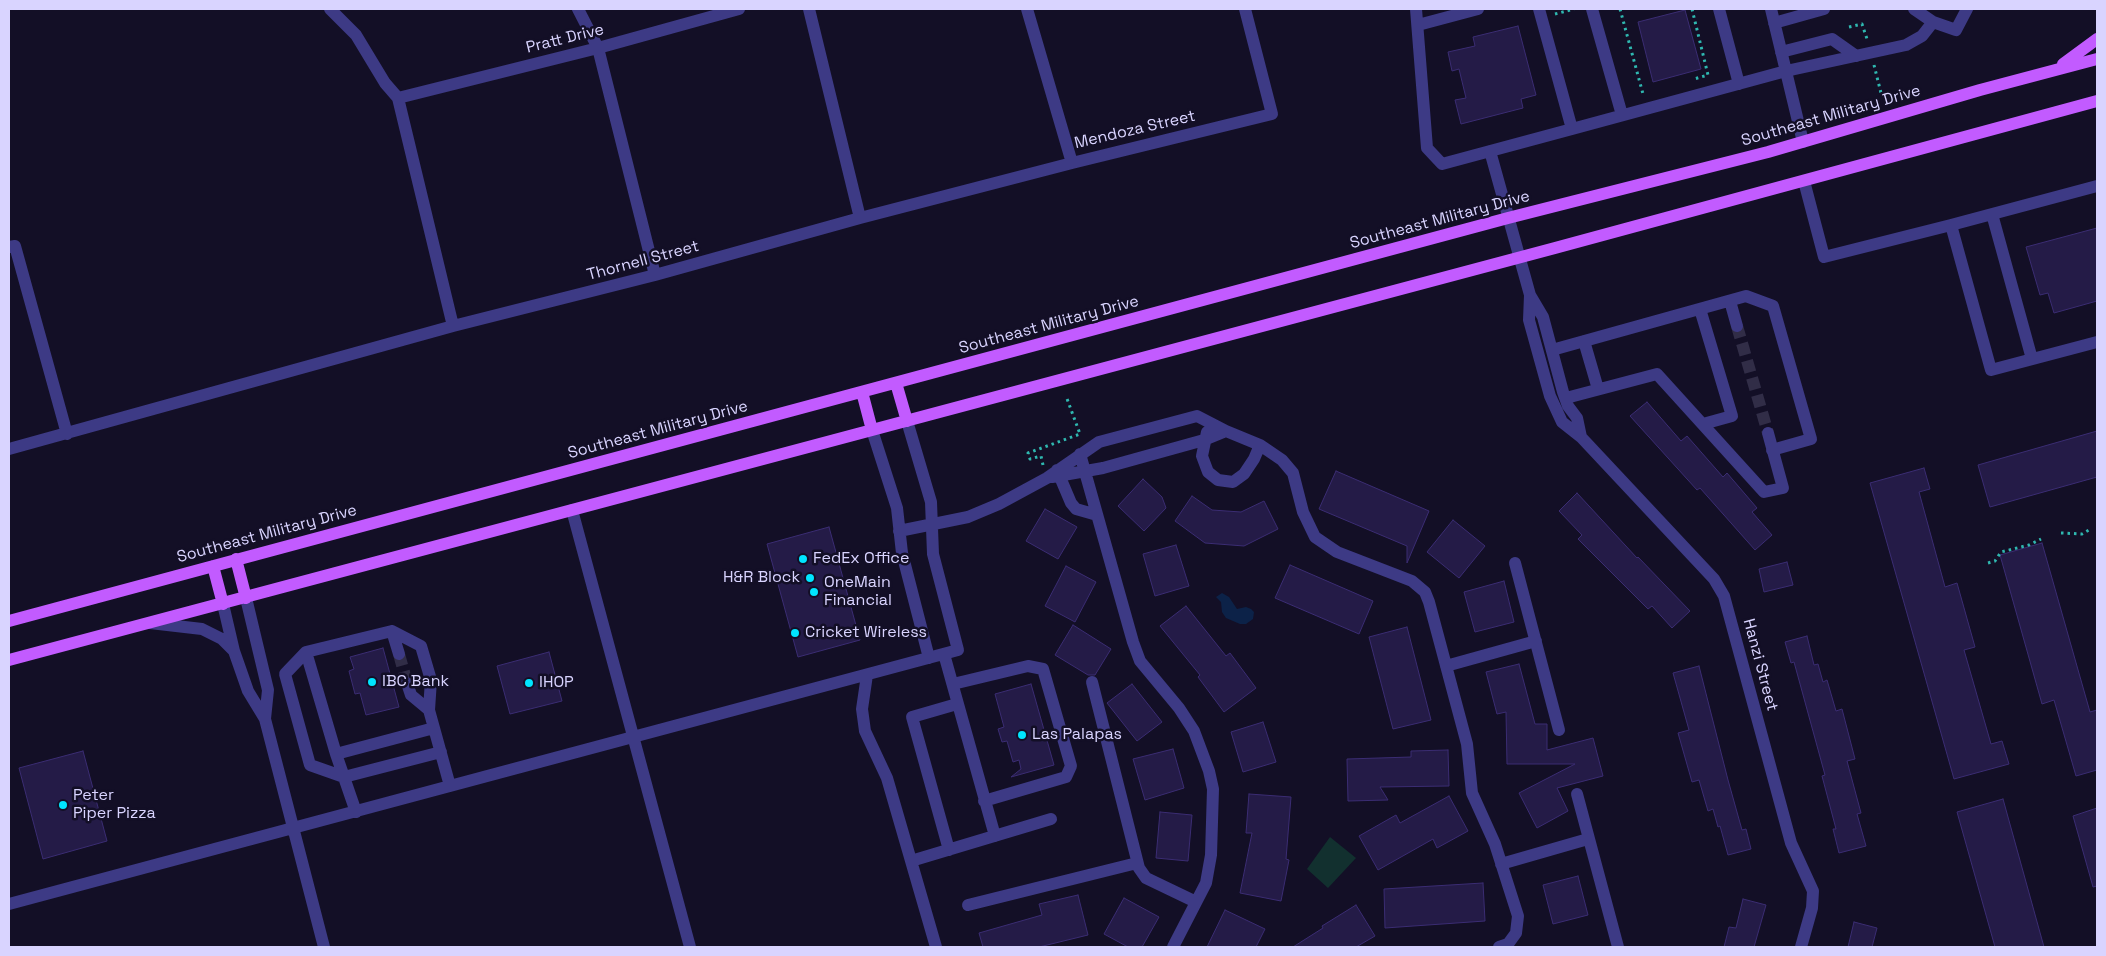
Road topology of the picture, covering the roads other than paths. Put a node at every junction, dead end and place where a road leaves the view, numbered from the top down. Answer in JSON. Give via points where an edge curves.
{"nodes":[{"id":1,"x":330,"y":9,"type":"edge"},
{"id":2,"x":578,"y":9,"type":"edge"},
{"id":3,"x":739,"y":9,"type":"edge"},
{"id":4,"x":809,"y":9,"type":"edge"},
{"id":5,"x":1027,"y":9,"type":"edge"},
{"id":6,"x":1245,"y":9,"type":"edge"},
{"id":7,"x":1416,"y":9,"type":"edge"},
{"id":8,"x":1478,"y":9,"type":"edge"},
{"id":9,"x":1540,"y":9,"type":"edge"},
{"id":10,"x":1592,"y":9,"type":"edge"},
{"id":11,"x":1719,"y":9,"type":"edge"},
{"id":12,"x":1771,"y":9,"type":"edge"},
{"id":13,"x":1824,"y":9,"type":"edge"},
{"id":14,"x":1914,"y":9,"type":"edge"},
{"id":15,"x":1968,"y":9,"type":"edge"},
{"id":16,"x":1933,"y":22,"type":"junction"},
{"id":17,"x":1774,"y":23,"type":"junction"},
{"id":18,"x":1418,"y":25,"type":"junction"},
{"id":19,"x":2097,"y":39,"type":"edge"},
{"id":20,"x":598,"y":48,"type":"junction"},
{"id":21,"x":1781,"y":52,"type":"junction"},
{"id":22,"x":1856,"y":56,"type":"junction"},
{"id":23,"x":2097,"y":59,"type":"edge"},
{"id":24,"x":2054,"y":70,"type":"junction"},
{"id":25,"x":1786,"y":71,"type":"junction"},
{"id":26,"x":1738,"y":84,"type":"junction"},
{"id":27,"x":398,"y":98,"type":"junction"},
{"id":28,"x":2097,"y":101,"type":"edge"},
{"id":29,"x":1622,"y":116,"type":"junction"},
{"id":30,"x":1572,"y":129,"type":"junction"},
{"id":31,"x":1803,"y":142,"type":"junction"},
{"id":32,"x":1490,"y":151,"type":"junction"},
{"id":33,"x":1072,"y":163,"type":"junction"},
{"id":34,"x":1804,"y":181,"type":"junction"},
{"id":35,"x":2097,"y":186,"type":"edge"},
{"id":36,"x":1992,"y":214,"type":"junction"},
{"id":37,"x":860,"y":218,"type":"junction"},
{"id":38,"x":1508,"y":218,"type":"junction"},
{"id":39,"x":1951,"y":225,"type":"junction"},
{"id":40,"x":9,"y":247,"type":"edge"},
{"id":41,"x":1519,"y":258,"type":"junction"},
{"id":42,"x":655,"y":275,"type":"junction"},
{"id":43,"x":1530,"y":295,"type":"junction"},
{"id":44,"x":1730,"y":301,"type":"junction"},
{"id":45,"x":1700,"y":309,"type":"junction"},
{"id":46,"x":453,"y":326,"type":"junction"},
{"id":47,"x":1737,"y":326,"type":"tunnel mouth"},
{"id":48,"x":1584,"y":341,"type":"junction"},
{"id":49,"x":2097,"y":342,"type":"edge"},
{"id":50,"x":1552,"y":350,"type":"junction"},
{"id":51,"x":2032,"y":360,"type":"junction"},
{"id":52,"x":896,"y":382,"type":"junction"},
{"id":53,"x":1598,"y":389,"type":"junction"},
{"id":54,"x":862,"y":392,"type":"junction"},
{"id":55,"x":1566,"y":398,"type":"junction"},
{"id":56,"x":907,"y":421,"type":"junction"},
{"id":57,"x":1210,"y":423,"type":"junction"},
{"id":58,"x":1703,"y":424,"type":"junction"},
{"id":59,"x":872,"y":430,"type":"junction"},
{"id":60,"x":1226,"y":431,"type":"junction"},
{"id":61,"x":1768,"y":433,"type":"tunnel mouth"},
{"id":62,"x":67,"y":434,"type":"junction"},
{"id":63,"x":1581,"y":437,"type":"junction"},
{"id":64,"x":1204,"y":440,"type":"junction"},
{"id":65,"x":1260,"y":445,"type":"junction"},
{"id":66,"x":9,"y":449,"type":"edge"},
{"id":67,"x":1772,"y":450,"type":"junction"},
{"id":68,"x":1080,"y":454,"type":"junction"},
{"id":69,"x":1086,"y":471,"type":"junction"},
{"id":70,"x":1054,"y":475,"type":"junction"},
{"id":71,"x":572,"y":510,"type":"junction"},
{"id":72,"x":1097,"y":515,"type":"junction"},
{"id":73,"x":932,"y":524,"type":"junction"},
{"id":74,"x":899,"y":531,"type":"junction"},
{"id":75,"x":236,"y":560,"type":"junction"},
{"id":76,"x":1515,"y":563,"type":"dead end"},
{"id":77,"x":213,"y":566,"type":"junction"},
{"id":78,"x":246,"y":598,"type":"junction"},
{"id":79,"x":223,"y":604,"type":"junction"},
{"id":80,"x":9,"y":620,"type":"edge"},
{"id":81,"x":149,"y":623,"type":"junction"},
{"id":82,"x":392,"y":631,"type":"junction"},
{"id":83,"x":1536,"y":641,"type":"junction"},
{"id":84,"x":234,"y":651,"type":"junction"},
{"id":85,"x":306,"y":652,"type":"junction"},
{"id":86,"x":399,"y":654,"type":"tunnel mouth"},
{"id":87,"x":944,"y":654,"type":"junction"},
{"id":88,"x":929,"y":658,"type":"junction"},
{"id":89,"x":9,"y":660,"type":"edge"},
{"id":90,"x":1446,"y":666,"type":"junction"},
{"id":91,"x":867,"y":675,"type":"junction"},
{"id":92,"x":1092,"y":682,"type":"dead end"},
{"id":93,"x":407,"y":683,"type":"tunnel mouth"},
{"id":94,"x":953,"y":684,"type":"junction"},
{"id":95,"x":957,"y":704,"type":"junction"},
{"id":96,"x":429,"y":710,"type":"junction"},
{"id":97,"x":265,"y":718,"type":"junction"},
{"id":98,"x":434,"y":728,"type":"junction"},
{"id":99,"x":1559,"y":730,"type":"dead end"},
{"id":100,"x":633,"y":737,"type":"junction"},
{"id":101,"x":441,"y":752,"type":"junction"},
{"id":102,"x":336,"y":754,"type":"junction"},
{"id":103,"x":344,"y":778,"type":"junction"},
{"id":104,"x":450,"y":786,"type":"junction"},
{"id":105,"x":1577,"y":794,"type":"dead end"},
{"id":106,"x":984,"y":801,"type":"junction"},
{"id":107,"x":356,"y":812,"type":"junction"},
{"id":108,"x":1051,"y":819,"type":"dead end"},
{"id":109,"x":294,"y":828,"type":"junction"},
{"id":110,"x":994,"y":836,"type":"junction"},
{"id":111,"x":1588,"y":839,"type":"junction"},
{"id":112,"x":949,"y":850,"type":"junction"},
{"id":113,"x":911,"y":861,"type":"junction"},
{"id":114,"x":1137,"y":862,"type":"junction"},
{"id":115,"x":1502,"y":864,"type":"junction"},
{"id":116,"x":1196,"y":902,"type":"junction"},
{"id":117,"x":9,"y":904,"type":"edge"},
{"id":118,"x":968,"y":905,"type":"dead end"},
{"id":119,"x":324,"y":947,"type":"edge"},
{"id":120,"x":690,"y":947,"type":"edge"},
{"id":121,"x":936,"y":947,"type":"edge"},
{"id":122,"x":1173,"y":947,"type":"edge"},
{"id":123,"x":1499,"y":947,"type":"edge"},
{"id":124,"x":1618,"y":947,"type":"edge"},
{"id":125,"x":1801,"y":947,"type":"edge"}],
"edges":[{"from":1,"to":27,"type":"street","via":[[356,35],[384,83]]},
{"from":2,"to":20,"type":"street"},
{"from":3,"to":20,"type":"street","name":"Pratt Drive"},
{"from":4,"to":37,"type":"street"},
{"from":5,"to":33,"type":"street","name":"Mendoza Street"},
{"from":6,"to":33,"type":"street","name":"Mendoza Street","via":[[1272,114]]},
{"from":7,"to":18,"type":"street"},
{"from":8,"to":18,"type":"street"},
{"from":9,"to":30,"type":"street"},
{"from":10,"to":29,"type":"street"},
{"from":11,"to":26,"type":"street"},
{"from":12,"to":17,"type":"street"},
{"from":13,"to":17,"type":"street"},
{"from":14,"to":16,"type":"street"},
{"from":15,"to":16,"type":"street","via":[[1956,30]]},
{"from":16,"to":22,"type":"street","via":[[1922,36],[1906,45]]},
{"from":17,"to":21,"type":"street"},
{"from":18,"to":32,"type":"street","via":[[1427,148],[1442,164]]},
{"from":19,"to":24,"type":"main road"},
{"from":20,"to":27,"type":"street","name":"Pratt Drive"},
{"from":20,"to":42,"type":"street"},
{"from":21,"to":22,"type":"street","via":[[1832,39]]},
{"from":21,"to":25,"type":"street"},
{"from":22,"to":25,"type":"street"},
{"from":23,"to":24,"type":"main road","name":"Southeast Military Drive"},
{"from":24,"to":31,"type":"main road","name":"Southeast Military Drive"},
{"from":25,"to":26,"type":"street"},
{"from":25,"to":31,"type":"street"},
{"from":26,"to":29,"type":"street"},
{"from":27,"to":46,"type":"street"},
{"from":28,"to":34,"type":"main road"},
{"from":29,"to":30,"type":"street"},
{"from":30,"to":32,"type":"street"},
{"from":31,"to":38,"type":"main road","name":"Southeast Military Drive"},
{"from":32,"to":38,"type":"street","name":"Hanzi Street"},
{"from":33,"to":37,"type":"street","name":"Thornell Street"},
{"from":34,"to":39,"type":"street","via":[[1824,257]]},
{"from":34,"to":41,"type":"main road"},
{"from":35,"to":36,"type":"street"},
{"from":36,"to":39,"type":"street"},
{"from":36,"to":51,"type":"street"},
{"from":37,"to":42,"type":"street","name":"Thornell Street"},
{"from":38,"to":41,"type":"street","name":"Hanzi Street"},
{"from":38,"to":52,"type":"main road","name":"Southeast Military Drive"},
{"from":39,"to":51,"type":"street","via":[[1991,370]]},
{"from":40,"to":62,"type":"street","via":[[14,246]]},
{"from":41,"to":43,"type":"street","name":"Hanzi Street"},
{"from":41,"to":56,"type":"main road"},
{"from":42,"to":46,"type":"street","name":"Thornell Street"},
{"from":43,"to":50,"type":"street","name":"Hanzi Street","via":[[1543,317]]},
{"from":43,"to":63,"type":"street","name":"Hanzi Street","via":[[1529,320],[1550,396],[1562,422]]},
{"from":44,"to":45,"type":"street"},
{"from":44,"to":47,"type":"street"},
{"from":44,"to":67,"type":"street","via":[[1746,296],[1773,306],[1787,354],[1811,440]]},
{"from":45,"to":48,"type":"street"},
{"from":45,"to":58,"type":"street","via":[[1732,416]]},
{"from":46,"to":62,"type":"street","name":"Thornell Street"},
{"from":48,"to":50,"type":"street"},
{"from":48,"to":53,"type":"street"},
{"from":49,"to":51,"type":"street"},
{"from":50,"to":55,"type":"street","name":"Hanzi Street"},
{"from":52,"to":54,"type":"main road","name":"Southeast Military Drive"},
{"from":52,"to":56,"type":"main road"},
{"from":53,"to":55,"type":"street"},
{"from":53,"to":58,"type":"street","via":[[1657,374]]},
{"from":54,"to":59,"type":"main road"},
{"from":54,"to":75,"type":"main road","name":"Southeast Military Drive"},
{"from":55,"to":63,"type":"street","name":"Hanzi Street"},
{"from":56,"to":59,"type":"main road"},
{"from":56,"to":73,"type":"street","via":[[931,502]]},
{"from":57,"to":60,"type":"street"},
{"from":57,"to":64,"type":"street"},
{"from":57,"to":68,"type":"street","via":[[1197,416],[1099,442]]},
{"from":58,"to":67,"type":"street","via":[[1764,492],[1783,488]]},
{"from":59,"to":71,"type":"main road"},
{"from":59,"to":74,"type":"street","via":[[897,508]]},
{"from":60,"to":64,"type":"street"},
{"from":60,"to":65,"type":"street"},
{"from":61,"to":67,"type":"street"},
{"from":62,"to":66,"type":"street","name":"Thornell Street"},
{"from":63,"to":125,"type":"street","name":"Hanzi Street","via":[[1714,579],[1724,596],[1791,843],[1813,891],[1812,908]]},
{"from":64,"to":65,"type":"street","via":[[1202,456],[1208,472],[1218,480],[1233,482],[1244,474]]},
{"from":64,"to":69,"type":"street"},
{"from":65,"to":90,"type":"street","via":[[1282,460],[1293,474],[1303,512],[1315,537],[1337,552],[1412,581],[1425,592]]},
{"from":68,"to":69,"type":"street"},
{"from":68,"to":70,"type":"street"},
{"from":69,"to":70,"type":"street"},
{"from":69,"to":72,"type":"street"},
{"from":70,"to":72,"type":"street","via":[[1076,509]]},
{"from":70,"to":73,"type":"street","via":[[968,517]]},
{"from":71,"to":78,"type":"main road"},
{"from":71,"to":100,"type":"street"},
{"from":72,"to":116,"type":"street","via":[[1140,661],[1194,731],[1209,771],[1213,789],[1211,855],[1206,883]]},
{"from":73,"to":74,"type":"street"},
{"from":73,"to":87,"type":"street","via":[[933,554],[958,650]]},
{"from":74,"to":88,"type":"street"},
{"from":75,"to":77,"type":"main road","name":"Southeast Military Drive"},
{"from":75,"to":78,"type":"main road"},
{"from":76,"to":83,"type":"street"},
{"from":77,"to":79,"type":"main road"},
{"from":77,"to":80,"type":"main road","name":"Southeast Military Drive"},
{"from":78,"to":79,"type":"main road"},
{"from":78,"to":97,"type":"street","via":[[268,690]]},
{"from":79,"to":81,"type":"main road"},
{"from":79,"to":84,"type":"street"},
{"from":81,"to":84,"type":"street","via":[[202,629],[222,639]]},
{"from":81,"to":89,"type":"main road"},
{"from":82,"to":85,"type":"street"},
{"from":82,"to":86,"type":"street"},
{"from":82,"to":96,"type":"street","via":[[421,646],[431,680]]},
{"from":83,"to":90,"type":"street"},
{"from":83,"to":99,"type":"street"},
{"from":84,"to":97,"type":"street","via":[[248,691]]},
{"from":85,"to":102,"type":"street"},
{"from":85,"to":103,"type":"street","via":[[285,674],[310,765]]},
{"from":87,"to":88,"type":"street"},
{"from":87,"to":94,"type":"street"},
{"from":88,"to":91,"type":"street"},
{"from":90,"to":115,"type":"street","via":[[1467,744],[1472,793]]},
{"from":91,"to":100,"type":"street"},
{"from":91,"to":113,"type":"street","via":[[862,709],[865,731],[887,778]]},
{"from":92,"to":114,"type":"street"},
{"from":93,"to":96,"type":"street","via":[[411,695]]},
{"from":94,"to":95,"type":"street"},
{"from":94,"to":106,"type":"street","via":[[1028,666],[1043,669],[1071,766],[1066,777]]},
{"from":95,"to":106,"type":"street"},
{"from":95,"to":112,"type":"street","via":[[912,717]]},
{"from":96,"to":98,"type":"street"},
{"from":97,"to":109,"type":"street"},
{"from":98,"to":101,"type":"street"},
{"from":98,"to":102,"type":"street"},
{"from":100,"to":104,"type":"street"},
{"from":100,"to":120,"type":"street"},
{"from":101,"to":103,"type":"street"},
{"from":101,"to":104,"type":"street"},
{"from":102,"to":103,"type":"street"},
{"from":103,"to":107,"type":"street"},
{"from":104,"to":107,"type":"street"},
{"from":105,"to":111,"type":"street"},
{"from":106,"to":110,"type":"street"},
{"from":107,"to":109,"type":"street"},
{"from":108,"to":110,"type":"street"},
{"from":109,"to":117,"type":"street"},
{"from":109,"to":119,"type":"street"},
{"from":110,"to":112,"type":"street"},
{"from":111,"to":115,"type":"street"},
{"from":111,"to":124,"type":"street"},
{"from":112,"to":113,"type":"street"},
{"from":113,"to":121,"type":"street"},
{"from":114,"to":116,"type":"street","via":[[1146,878]]},
{"from":114,"to":118,"type":"street"},
{"from":115,"to":123,"type":"street","via":[[1518,916],[1516,933],[1508,944]]},
{"from":116,"to":122,"type":"street"}]}
